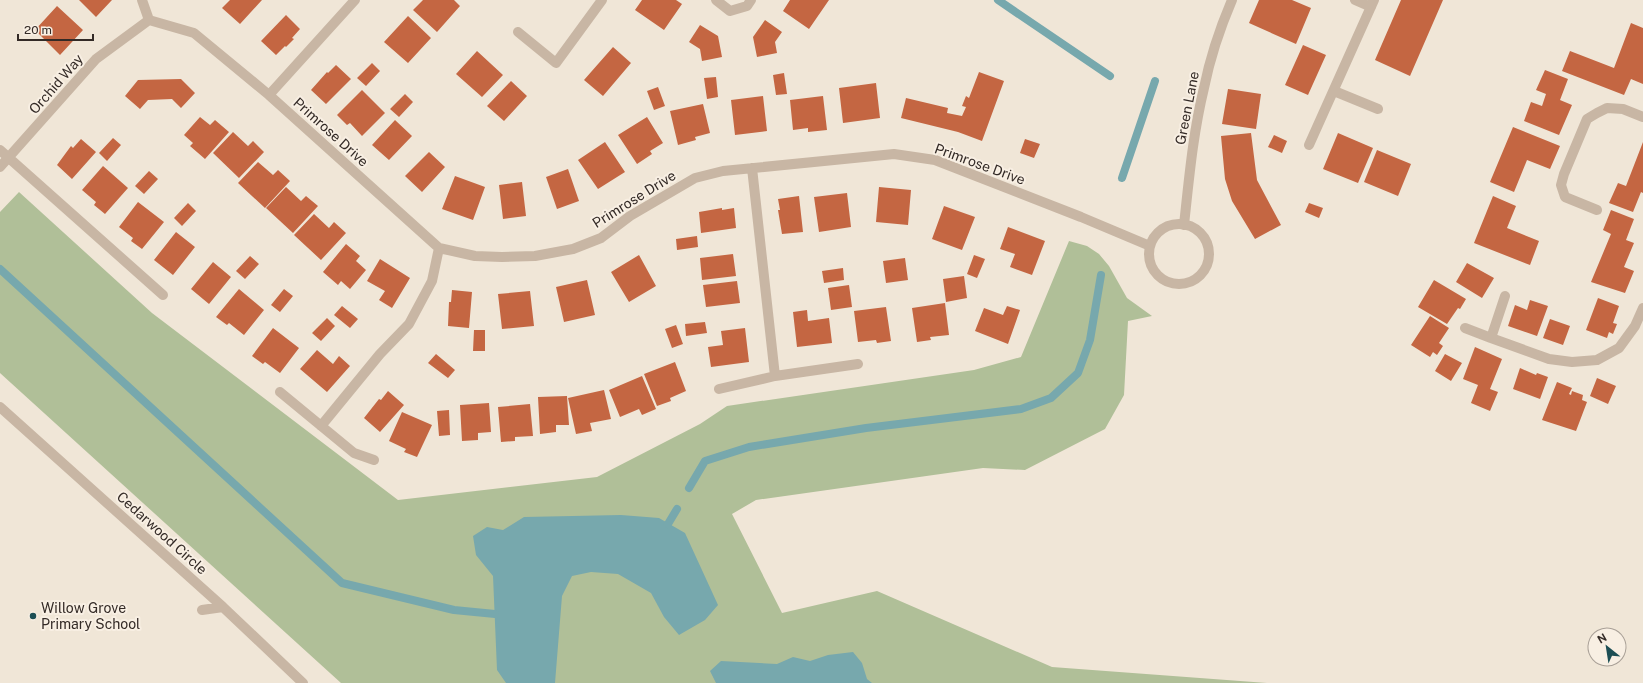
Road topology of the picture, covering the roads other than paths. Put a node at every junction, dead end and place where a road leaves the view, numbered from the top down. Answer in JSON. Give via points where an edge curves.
{"nodes":[{"id":1,"x":142,"y":0,"type":"edge"},
{"id":2,"x":355,"y":0,"type":"edge"},
{"id":3,"x":602,"y":0,"type":"edge"},
{"id":4,"x":716,"y":0,"type":"edge"},
{"id":5,"x":751,"y":0,"type":"edge"},
{"id":6,"x":1232,"y":0,"type":"edge"},
{"id":7,"x":1355,"y":0,"type":"edge"},
{"id":8,"x":1372,"y":3,"type":"edge"},
{"id":9,"x":149,"y":20,"type":"junction"},
{"id":10,"x":518,"y":32,"type":"dead end"},
{"id":11,"x":1334,"y":91,"type":"junction"},
{"id":12,"x":269,"y":95,"type":"junction"},
{"id":13,"x":1378,"y":110,"type":"dead end"},
{"id":14,"x":1643,"y":117,"type":"edge"},
{"id":15,"x":1309,"y":145,"type":"dead end"},
{"id":16,"x":0,"y":150,"type":"edge"},
{"id":17,"x":9,"y":158,"type":"junction"},
{"id":18,"x":0,"y":167,"type":"edge"},
{"id":19,"x":752,"y":168,"type":"junction"},
{"id":20,"x":1597,"y":210,"type":"dead end"},
{"id":21,"x":1184,"y":225,"type":"junction"},
{"id":22,"x":1150,"y":246,"type":"junction"},
{"id":23,"x":439,"y":248,"type":"junction"},
{"id":24,"x":163,"y":295,"type":"dead end"},
{"id":25,"x":1505,"y":296,"type":"dead end"},
{"id":26,"x":1643,"y":308,"type":"edge"},
{"id":27,"x":1465,"y":328,"type":"dead end"},
{"id":28,"x":1490,"y":338,"type":"junction"},
{"id":29,"x":858,"y":364,"type":"dead end"},
{"id":30,"x":775,"y":376,"type":"junction"},
{"id":31,"x":720,"y":389,"type":"dead end"},
{"id":32,"x":280,"y":392,"type":"dead end"},
{"id":33,"x":0,"y":407,"type":"edge"},
{"id":34,"x":320,"y":426,"type":"junction"},
{"id":35,"x":374,"y":460,"type":"dead end"},
{"id":36,"x":223,"y":607,"type":"junction"},
{"id":37,"x":202,"y":610,"type":"dead end"},
{"id":38,"x":303,"y":683,"type":"edge"}],
"edges":[{"from":1,"to":9,"type":"street"},
{"from":2,"to":12,"type":"street"},
{"from":3,"to":10,"type":"street","via":[[556,63]]},
{"from":4,"to":5,"type":"street","via":[[730,11],[747,6]]},
{"from":6,"to":21,"type":"street","name":"Green Lane","via":[[1221,26],[1204,88]]},
{"from":7,"to":8,"type":"street"},
{"from":8,"to":11,"type":"street"},
{"from":9,"to":12,"type":"street","name":"Primrose Drive","via":[[194,33]]},
{"from":9,"to":17,"type":"street","name":"Orchid Way","via":[[96,59]]},
{"from":11,"to":13,"type":"street"},
{"from":11,"to":15,"type":"street"},
{"from":12,"to":23,"type":"street","name":"Primrose Drive"},
{"from":14,"to":20,"type":"street","via":[[1607,108],[1587,119],[1561,186],[1565,197]]},
{"from":16,"to":17,"type":"street"},
{"from":17,"to":18,"type":"street","name":"Orchid Way"},
{"from":17,"to":24,"type":"street"},
{"from":19,"to":22,"type":"street","name":"Primrose Drive","via":[[894,154],[935,160],[1081,216]]},
{"from":19,"to":23,"type":"street","name":"Primrose Drive","via":[[695,178],[630,216],[601,238],[573,249],[535,256],[502,258],[475,256]]},
{"from":19,"to":30,"type":"street"},
{"from":21,"to":22,"type":"street","via":[[1173,225],[1163,229],[1155,236]]},
{"from":21,"to":22,"type":"street","via":[[1196,230],[1204,239],[1208,252],[1207,265],[1194,280],[1175,284],[1163,280],[1153,271],[1149,258]]},
{"from":23,"to":34,"type":"street","via":[[432,281],[409,324],[380,354]]},
{"from":25,"to":28,"type":"street"},
{"from":26,"to":28,"type":"street","via":[[1635,326],[1619,348],[1597,360],[1572,362],[1549,359]]},
{"from":27,"to":28,"type":"street"},
{"from":29,"to":30,"type":"street"},
{"from":30,"to":31,"type":"street"},
{"from":32,"to":34,"type":"street"},
{"from":33,"to":36,"type":"street","name":"Cedarwood Circle"},
{"from":34,"to":35,"type":"street","via":[[354,453]]},
{"from":36,"to":37,"type":"street"},
{"from":36,"to":38,"type":"street","name":"Cedarwood Circle"}]}
